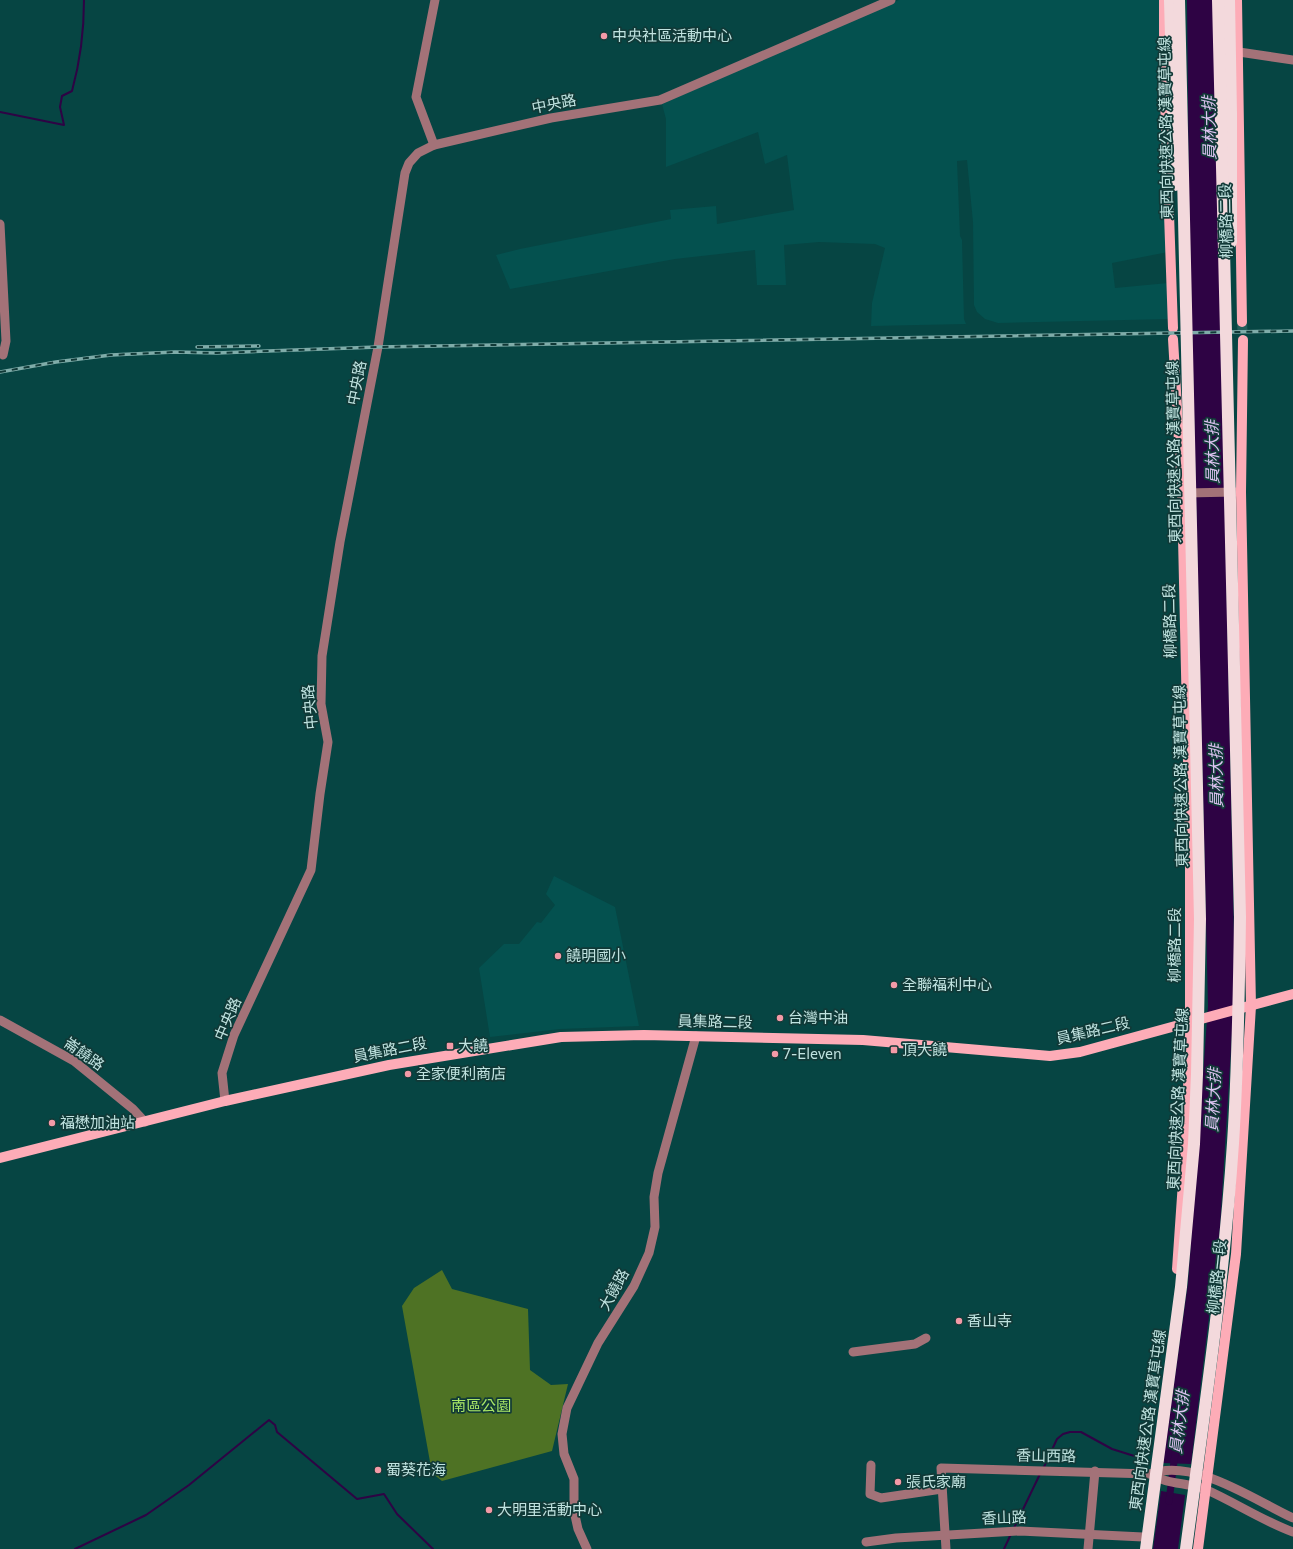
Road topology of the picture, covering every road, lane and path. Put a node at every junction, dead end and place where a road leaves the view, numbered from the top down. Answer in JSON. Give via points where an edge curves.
{"nodes":[{"id":1,"x":435,"y":0,"type":"edge"},
{"id":2,"x":891,"y":0,"type":"edge"},
{"id":3,"x":1164,"y":0,"type":"edge"},
{"id":4,"x":1170,"y":0,"type":"edge"},
{"id":5,"x":1179,"y":0,"type":"edge"},
{"id":6,"x":1218,"y":0,"type":"edge"},
{"id":7,"x":1229,"y":0,"type":"edge"},
{"id":8,"x":1236,"y":0,"type":"edge"},
{"id":9,"x":1238,"y":52,"type":"junction"},
{"id":10,"x":1293,"y":60,"type":"edge"},
{"id":11,"x":434,"y":145,"type":"junction"},
{"id":12,"x":0,"y":224,"type":"edge"},
{"id":13,"x":1242,"y":322,"type":"tunnel mouth"},
{"id":14,"x":1173,"y":328,"type":"dead end"},
{"id":15,"x":1173,"y":339,"type":"dead end"},
{"id":16,"x":1243,"y":340,"type":"tunnel mouth"},
{"id":17,"x":3,"y":355,"type":"dead end"},
{"id":18,"x":1228,"y":457,"type":"junction"},
{"id":19,"x":1189,"y":491,"type":"junction"},
{"id":20,"x":1241,"y":492,"type":"junction"},
{"id":21,"x":1293,"y":994,"type":"edge"},
{"id":22,"x":1251,"y":1006,"type":"junction"},
{"id":23,"x":0,"y":1020,"type":"edge"},
{"id":24,"x":1190,"y":1023,"type":"junction"},
{"id":25,"x":696,"y":1036,"type":"junction"},
{"id":26,"x":225,"y":1102,"type":"junction"},
{"id":27,"x":145,"y":1122,"type":"junction"},
{"id":28,"x":0,"y":1158,"type":"edge"},
{"id":29,"x":926,"y":1338,"type":"dead end"},
{"id":30,"x":853,"y":1352,"type":"dead end"},
{"id":31,"x":871,"y":1465,"type":"dead end"},
{"id":32,"x":1095,"y":1471,"type":"junction"},
{"id":33,"x":1150,"y":1474,"type":"junction"},
{"id":34,"x":1209,"y":1476,"type":"junction"},
{"id":35,"x":942,"y":1488,"type":"junction"},
{"id":36,"x":1207,"y":1490,"type":"junction"},
{"id":37,"x":1293,"y":1518,"type":"edge"},
{"id":38,"x":1293,"y":1532,"type":"edge"},
{"id":39,"x":945,"y":1535,"type":"junction"},
{"id":40,"x":1089,"y":1535,"type":"junction"},
{"id":41,"x":866,"y":1542,"type":"dead end"},
{"id":42,"x":1145,"y":1543,"type":"edge"},
{"id":43,"x":587,"y":1549,"type":"edge"},
{"id":44,"x":946,"y":1549,"type":"edge"},
{"id":45,"x":1088,"y":1549,"type":"edge"},
{"id":46,"x":1142,"y":1549,"type":"edge"},
{"id":47,"x":1186,"y":1549,"type":"edge"},
{"id":48,"x":1198,"y":1549,"type":"edge"}],
"edges":[{"from":1,"to":11,"type":"street","via":[[416,97]]},
{"from":2,"to":11,"type":"street","name":"中央路","via":[[660,100],[551,118]]},
{"from":3,"to":14,"type":"main road"},
{"from":4,"to":19,"type":"highway","bridge":true,"via":[[1183,454]]},
{"from":5,"to":19,"type":"highway","name":"東西向快速公路 漢寶草屯線","bridge":true},
{"from":6,"to":18,"type":"highway","bridge":true},
{"from":7,"to":18,"type":"highway","bridge":true,"via":[[1232,425]]},
{"from":8,"to":9,"type":"main road","name":"柳橋路二段"},
{"from":9,"to":10,"type":"street"},
{"from":9,"to":13,"type":"main road","name":"柳橋路二段"},
{"from":11,"to":26,"type":"street","name":"中央路","via":[[418,153],[409,163],[405,173],[378,347],[340,542],[322,656],[321,704],[328,742],[311,870],[234,1036],[222,1073]]},
{"from":12,"to":17,"type":"street","via":[[6,341]]},
{"from":15,"to":19,"type":"main road","name":"柳橋路二段"},
{"from":16,"to":20,"type":"main road"},
{"from":18,"to":47,"type":"highway","bridge":true,"via":[[1240,917],[1236,1070],[1219,1288]]},
{"from":19,"to":20,"type":"street"},
{"from":19,"to":24,"type":"main road","name":"柳橋路二段"},
{"from":19,"to":42,"type":"highway","name":"東西向快速公路 漢寶草屯線","bridge":true,"via":[[1200,919],[1197,1082],[1181,1287]]},
{"from":20,"to":22,"type":"main road"},
{"from":21,"to":22,"type":"main road"},
{"from":22,"to":24,"type":"main road","name":"員集路二段"},
{"from":22,"to":34,"type":"main road","name":"柳橋路一段","via":[[1236,1254]]},
{"from":23,"to":27,"type":"street","name":"崙饒路","via":[[74,1061],[133,1109]]},
{"from":24,"to":25,"type":"main road","name":"員集路二段","via":[[1080,1052],[1050,1056],[902,1042]]},
{"from":24,"to":33,"type":"main road","via":[[1187,1124],[1175,1286]]},
{"from":25,"to":26,"type":"main road","name":"員集路二段","via":[[561,1037],[516,1043],[389,1065]]},
{"from":25,"to":43,"type":"street","name":"大饒路","via":[[658,1173],[654,1197],[655,1227],[649,1253],[634,1286],[598,1343],[567,1408],[562,1434],[564,1454],[574,1479],[574,1511],[578,1530]]},
{"from":26,"to":27,"type":"main road","name":"員集路二段"},
{"from":27,"to":28,"type":"main road","name":"員集路二段"},
{"from":29,"to":30,"type":"street","via":[[915,1344]]},
{"from":31,"to":35,"type":"street","via":[[870,1494],[881,1498]]},
{"from":32,"to":33,"type":"street","name":"香山西路"},
{"from":32,"to":35,"type":"street","name":"香山西路","via":[[941,1468]]},
{"from":32,"to":40,"type":"street"},
{"from":33,"to":34,"type":"street","via":[[1161,1469]]},
{"from":33,"to":36,"type":"street","via":[[1160,1480],[1191,1484]]},
{"from":33,"to":42,"type":"main road"},
{"from":34,"to":36,"type":"main road","name":"柳橋路一段"},
{"from":34,"to":37,"type":"street"},
{"from":35,"to":39,"type":"street"},
{"from":36,"to":38,"type":"street"},
{"from":36,"to":48,"type":"main road","name":"柳橋路一段"},
{"from":39,"to":40,"type":"street","name":"香山路","via":[[1020,1531]]},
{"from":39,"to":41,"type":"street","name":"香山路"},
{"from":39,"to":44,"type":"street"},
{"from":40,"to":42,"type":"street","name":"香山路"},
{"from":40,"to":45,"type":"street"},
{"from":42,"to":46,"type":"main road"}]}
